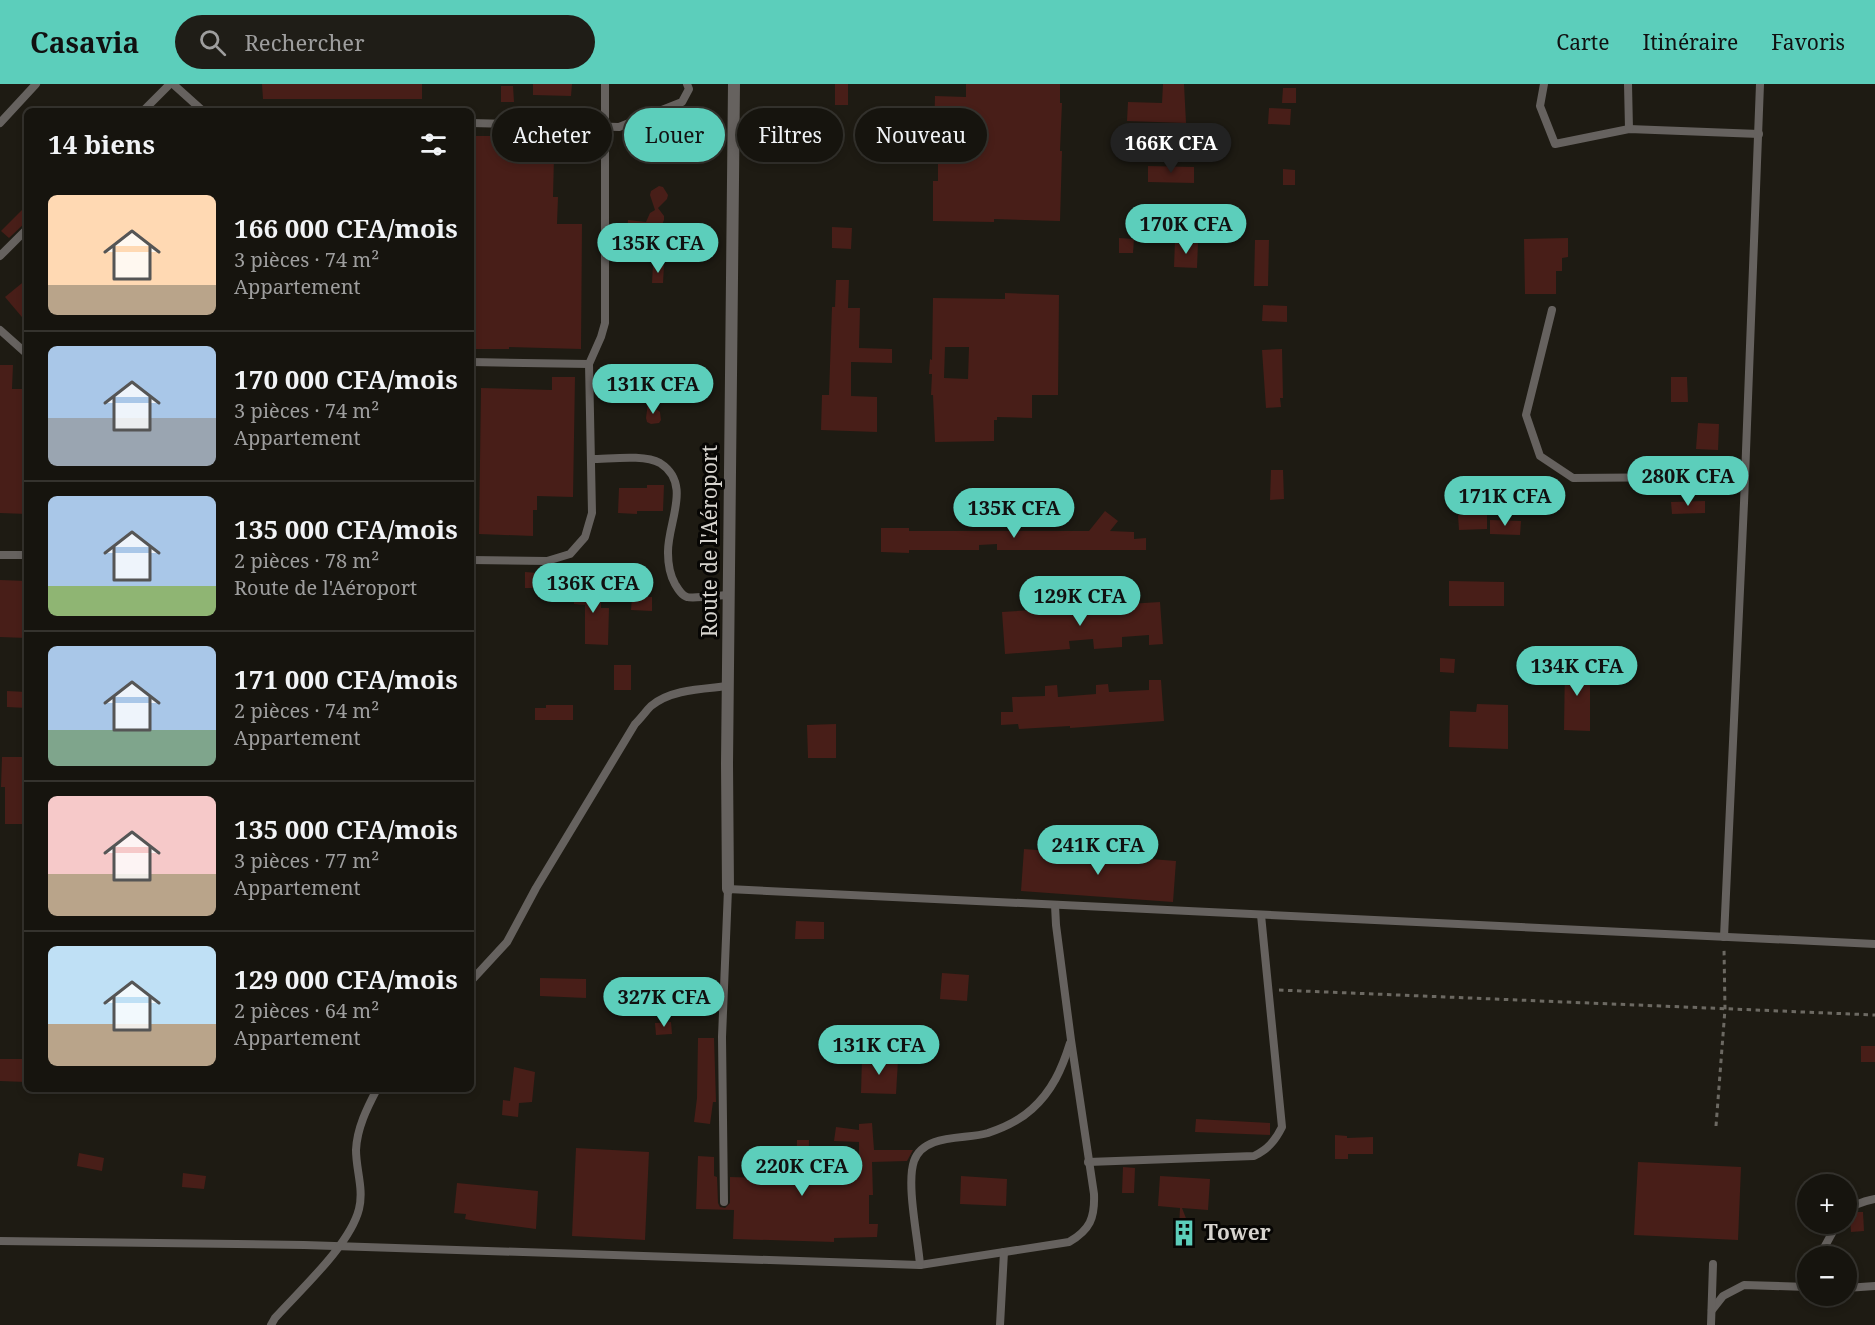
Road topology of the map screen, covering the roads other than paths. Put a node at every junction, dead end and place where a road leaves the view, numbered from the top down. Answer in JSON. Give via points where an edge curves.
{"nodes":[{"id":1,"x":36,"y":84,"type":"edge"},
{"id":2,"x":172,"y":84,"type":"edge"},
{"id":3,"x":605,"y":84,"type":"edge"},
{"id":4,"x":687,"y":84,"type":"edge"},
{"id":5,"x":734,"y":84,"type":"edge"},
{"id":6,"x":1544,"y":84,"type":"edge"},
{"id":7,"x":1628,"y":84,"type":"edge"},
{"id":8,"x":1760,"y":84,"type":"edge"},
{"id":9,"x":146,"y":108,"type":"edge"},
{"id":10,"x":200,"y":108,"type":"edge"},
{"id":11,"x":604,"y":108,"type":"edge"},
{"id":12,"x":0,"y":123,"type":"edge"},
{"id":13,"x":474,"y":123,"type":"edge"},
{"id":14,"x":492,"y":124,"type":"edge"},
{"id":15,"x":612,"y":127,"type":"edge"},
{"id":16,"x":1629,"y":129,"type":"junction"},
{"id":17,"x":1759,"y":134,"type":"junction"},
{"id":18,"x":606,"y":162,"type":"edge"},
{"id":19,"x":24,"y":232,"type":"edge"},
{"id":20,"x":0,"y":256,"type":"edge"},
{"id":21,"x":1552,"y":310,"type":"dead end"},
{"id":22,"x":0,"y":330,"type":"edge"},
{"id":23,"x":24,"y":351,"type":"edge"},
{"id":24,"x":474,"y":362,"type":"edge"},
{"id":25,"x":589,"y":364,"type":"junction"},
{"id":26,"x":591,"y":459,"type":"junction"},
{"id":27,"x":1744,"y":480,"type":"junction"},
{"id":28,"x":0,"y":555,"type":"edge"},
{"id":29,"x":24,"y":555,"type":"edge"},
{"id":30,"x":474,"y":560,"type":"edge"},
{"id":31,"x":729,"y":595,"type":"junction"},
{"id":32,"x":728,"y":686,"type":"junction"},
{"id":33,"x":728,"y":889,"type":"junction"},
{"id":34,"x":1055,"y":905,"type":"junction"},
{"id":35,"x":1261,"y":915,"type":"junction"},
{"id":36,"x":1724,"y":937,"type":"junction"},
{"id":37,"x":1875,"y":944,"type":"edge"},
{"id":38,"x":474,"y":978,"type":"edge"},
{"id":39,"x":1071,"y":1040,"type":"junction"},
{"id":40,"x":375,"y":1092,"type":"edge"},
{"id":41,"x":1088,"y":1162,"type":"junction"},
{"id":42,"x":1875,"y":1198,"type":"edge"},
{"id":43,"x":724,"y":1202,"type":"dead end"},
{"id":44,"x":1857,"y":1204,"type":"edge"},
{"id":45,"x":0,"y":1241,"type":"edge"},
{"id":46,"x":341,"y":1246,"type":"junction"},
{"id":47,"x":1004,"y":1252,"type":"junction"},
{"id":48,"x":1713,"y":1263,"type":"dead end"},
{"id":49,"x":920,"y":1265,"type":"junction"},
{"id":50,"x":1875,"y":1286,"type":"edge"},
{"id":51,"x":1797,"y":1287,"type":"edge"},
{"id":52,"x":1857,"y":1287,"type":"edge"},
{"id":53,"x":1712,"y":1310,"type":"junction"},
{"id":54,"x":271,"y":1325,"type":"edge"},
{"id":55,"x":1000,"y":1325,"type":"edge"},
{"id":56,"x":1711,"y":1325,"type":"edge"}],
"edges":[{"from":1,"to":12,"type":"lane"},
{"from":2,"to":9,"type":"lane"},
{"from":2,"to":10,"type":"lane"},
{"from":3,"to":11,"type":"lane"},
{"from":4,"to":15,"type":"lane","via":[[689,89],[681,102]]},
{"from":5,"to":31,"type":"street","name":"Route de l'Aéroport"},
{"from":6,"to":16,"type":"lane","via":[[1540,106],[1555,144]]},
{"from":7,"to":16,"type":"lane"},
{"from":8,"to":17,"type":"lane"},
{"from":13,"to":14,"type":"lane"},
{"from":16,"to":17,"type":"lane"},
{"from":17,"to":27,"type":"lane"},
{"from":18,"to":25,"type":"lane","via":[[605,323]]},
{"from":19,"to":20,"type":"lane"},
{"from":21,"to":27,"type":"lane","via":[[1526,415],[1540,456],[1573,478]]},
{"from":22,"to":23,"type":"lane"},
{"from":24,"to":25,"type":"lane"},
{"from":25,"to":26,"type":"lane"},
{"from":26,"to":30,"type":"lane","via":[[592,513],[585,537],[570,554],[547,561]]},
{"from":26,"to":31,"type":"lane","via":[[646,458],[669,471],[676,481],[678,495],[668,552],[675,584],[687,597]]},
{"from":27,"to":36,"type":"lane"},
{"from":28,"to":29,"type":"lane"},
{"from":31,"to":32,"type":"street","name":"Route de l'Aéroport"},
{"from":32,"to":33,"type":"street","name":"Route de l'Aéroport"},
{"from":32,"to":38,"type":"lane","via":[[669,696],[653,705],[635,724],[507,942]]},
{"from":33,"to":34,"type":"lane"},
{"from":33,"to":43,"type":"lane","via":[[722,1037]]},
{"from":34,"to":35,"type":"lane"},
{"from":34,"to":39,"type":"lane"},
{"from":35,"to":36,"type":"lane"},
{"from":35,"to":41,"type":"lane","via":[[1282,1127],[1275,1140],[1254,1156]]},
{"from":36,"to":37,"type":"lane"},
{"from":39,"to":41,"type":"lane"},
{"from":39,"to":49,"type":"lane","via":[[1061,1072],[1030,1111],[986,1134],[933,1143],[915,1158],[912,1181]]},
{"from":40,"to":46,"type":"lane","via":[[364,1113],[356,1149],[359,1210]]},
{"from":41,"to":47,"type":"lane","via":[[1094,1211],[1082,1235],[1069,1242]]},
{"from":42,"to":44,"type":"lane"},
{"from":45,"to":46,"type":"lane"},
{"from":46,"to":49,"type":"lane"},
{"from":46,"to":54,"type":"lane"},
{"from":47,"to":49,"type":"lane"},
{"from":47,"to":55,"type":"lane"},
{"from":48,"to":53,"type":"lane"},
{"from":50,"to":52,"type":"lane"},
{"from":51,"to":53,"type":"lane","via":[[1744,1285],[1723,1296]]},
{"from":53,"to":56,"type":"lane"}]}
